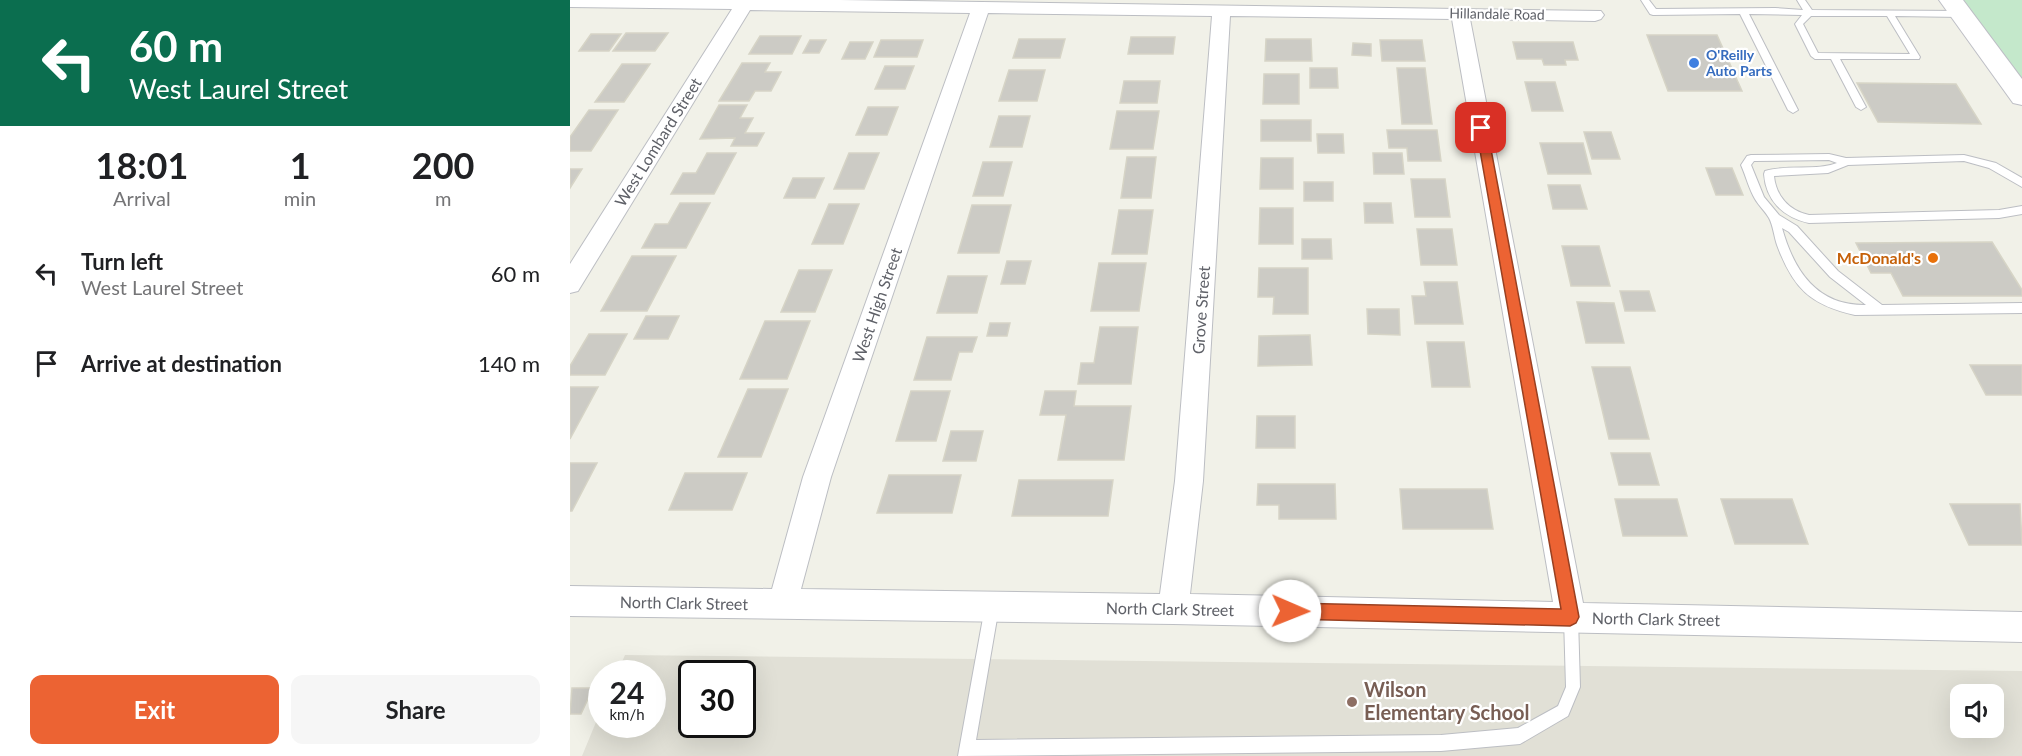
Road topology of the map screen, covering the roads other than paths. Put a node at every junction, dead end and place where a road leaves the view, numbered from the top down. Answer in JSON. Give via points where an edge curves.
{"nodes":[{"id":1,"x":1645,"y":0,"type":"edge"},
{"id":2,"x":1769,"y":0,"type":"edge"},
{"id":3,"x":1801,"y":0,"type":"edge"},
{"id":4,"x":570,"y":2,"type":"edge"},
{"id":5,"x":746,"y":2,"type":"edge"},
{"id":6,"x":981,"y":7,"type":"junction"},
{"id":7,"x":1956,"y":7,"type":"edge"},
{"id":8,"x":1221,"y":10,"type":"junction"},
{"id":9,"x":1743,"y":11,"type":"junction"},
{"id":10,"x":1775,"y":11,"type":"junction"},
{"id":11,"x":1809,"y":13,"type":"junction"},
{"id":12,"x":1889,"y":13,"type":"junction"},
{"id":13,"x":1460,"y":14,"type":"junction"},
{"id":14,"x":1595,"y":15,"type":"dead end"},
{"id":15,"x":1834,"y":56,"type":"junction"},
{"id":16,"x":2022,"y":97,"type":"edge"},
{"id":17,"x":1861,"y":106,"type":"dead end"},
{"id":18,"x":1793,"y":110,"type":"dead end"},
{"id":19,"x":1846,"y":162,"type":"junction"},
{"id":20,"x":2022,"y":183,"type":"edge"},
{"id":21,"x":2022,"y":210,"type":"edge"},
{"id":22,"x":1775,"y":218,"type":"junction"},
{"id":23,"x":570,"y":284,"type":"edge"},
{"id":24,"x":2022,"y":308,"type":"edge"},
{"id":25,"x":1880,"y":310,"type":"junction"},
{"id":26,"x":570,"y":601,"type":"edge"},
{"id":27,"x":782,"y":605,"type":"junction"},
{"id":28,"x":992,"y":607,"type":"junction"},
{"id":29,"x":1173,"y":609,"type":"junction"},
{"id":30,"x":1570,"y":617,"type":"junction"},
{"id":31,"x":2022,"y":627,"type":"edge"},
{"id":32,"x":967,"y":752,"type":"edge"}],
"edges":[{"from":1,"to":9,"type":"lane","via":[[1653,12]]},
{"from":2,"to":10,"type":"lane"},
{"from":3,"to":11,"type":"lane"},
{"from":4,"to":5,"type":"street","name":"Hillandale Road"},
{"from":5,"to":6,"type":"street","name":"Hillandale Road"},
{"from":5,"to":23,"type":"street","name":"West Lombard Street"},
{"from":6,"to":8,"type":"street","name":"Hillandale Road"},
{"from":6,"to":27,"type":"street","name":"West High Street","via":[[817,477]]},
{"from":7,"to":12,"type":"lane"},
{"from":7,"to":16,"type":"main road"},
{"from":8,"to":13,"type":"street","name":"Hillandale Road"},
{"from":8,"to":29,"type":"street","name":"Grove Street","via":[[1189,481]]},
{"from":9,"to":10,"type":"lane"},
{"from":9,"to":18,"type":"lane"},
{"from":10,"to":11,"type":"lane"},
{"from":11,"to":12,"type":"lane"},
{"from":11,"to":15,"type":"lane","via":[[1799,24],[1815,56]]},
{"from":12,"to":15,"type":"lane","via":[[1916,57]]},
{"from":13,"to":14,"type":"street","name":"Hillandale Road"},
{"from":13,"to":30,"type":"street"},
{"from":15,"to":17,"type":"lane"},
{"from":19,"to":20,"type":"lane","via":[[1964,158],[1992,165]]},
{"from":19,"to":21,"type":"lane","via":[[1837,169],[1781,170],[1769,174],[1769,183],[1787,211],[1809,219],[1999,214]]},
{"from":19,"to":22,"type":"lane","via":[[1829,157],[1751,158],[1746,165],[1751,181]]},
{"from":22,"to":25,"type":"lane","via":[[1793,228],[1834,274]]},
{"from":22,"to":25,"type":"lane","via":[[1792,267],[1807,287],[1831,305]]},
{"from":24,"to":25,"type":"lane"},
{"from":26,"to":27,"type":"street","name":"North Clark Street"},
{"from":27,"to":28,"type":"street","name":"North Clark Street"},
{"from":28,"to":29,"type":"street","name":"North Clark Street"},
{"from":28,"to":32,"type":"lane"},
{"from":29,"to":30,"type":"street","name":"North Clark Street"},
{"from":30,"to":31,"type":"street","name":"North Clark Street"},
{"from":30,"to":32,"type":"lane","via":[[1573,687],[1563,711],[1520,736],[1441,743]]}]}
